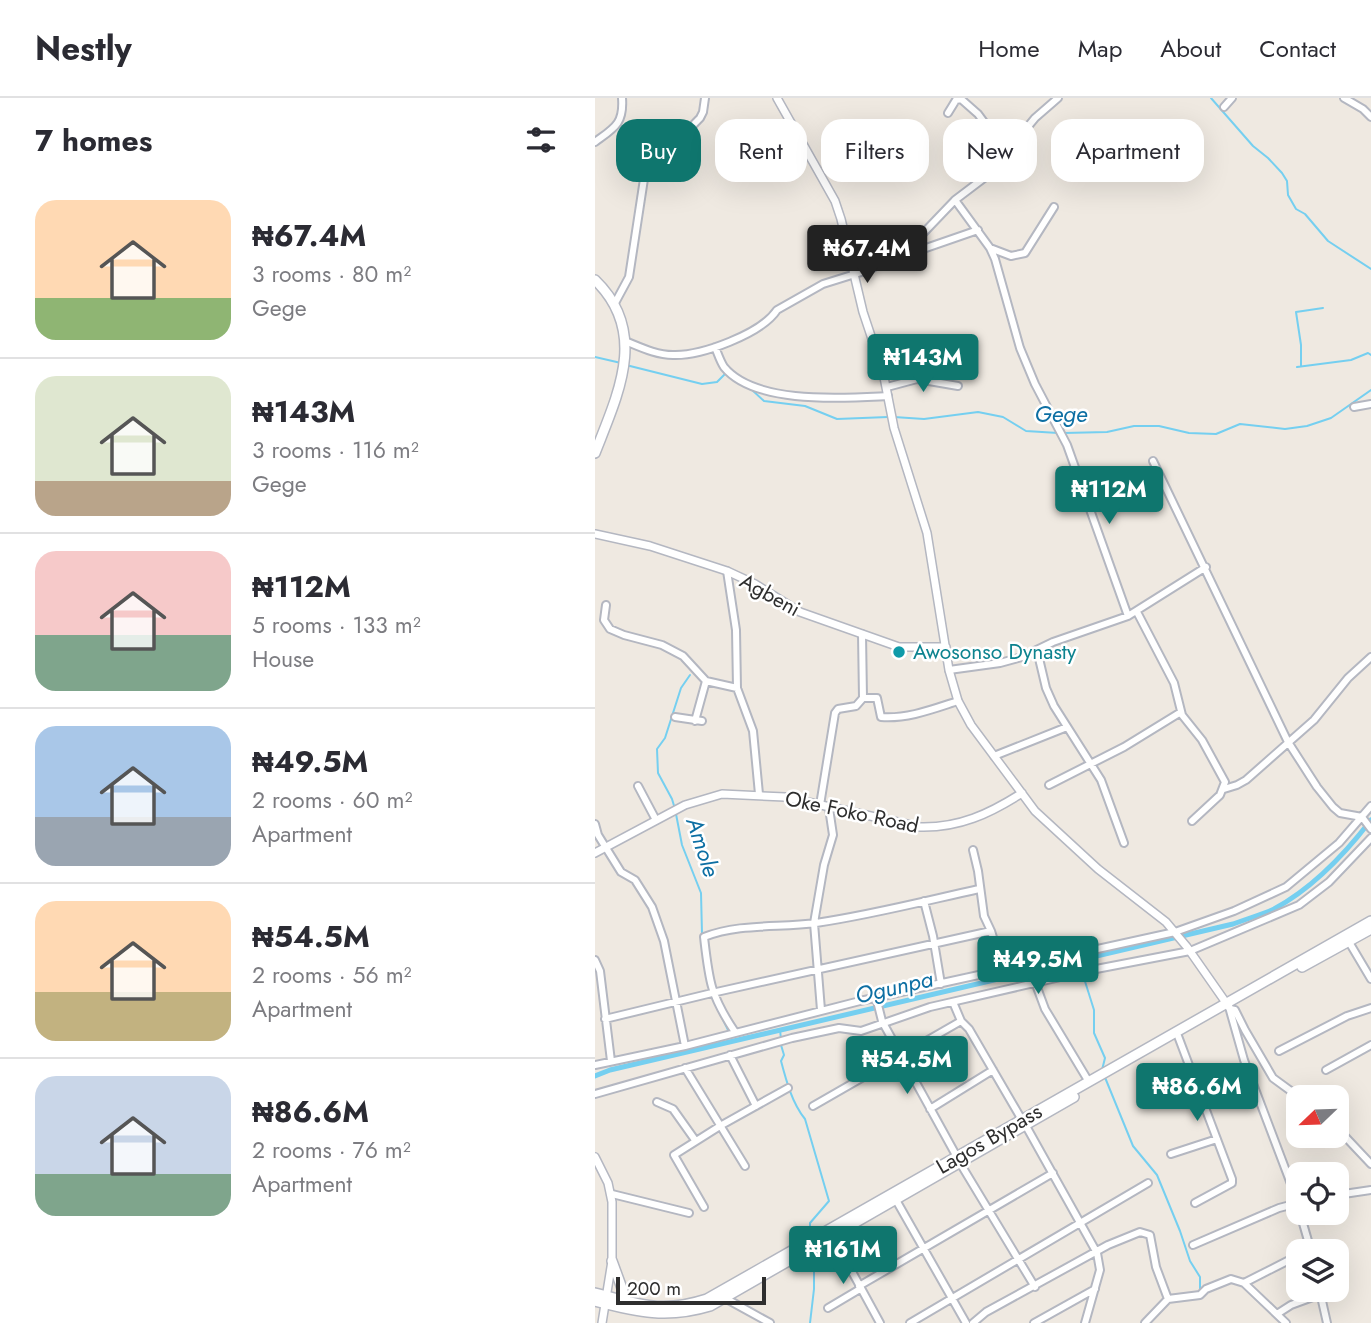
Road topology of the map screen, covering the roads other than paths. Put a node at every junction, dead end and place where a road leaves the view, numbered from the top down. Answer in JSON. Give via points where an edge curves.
{"nodes":[{"id":1,"x":622,"y":98,"type":"edge"},
{"id":2,"x":705,"y":98,"type":"edge"},
{"id":3,"x":777,"y":98,"type":"edge"},
{"id":4,"x":1058,"y":98,"type":"edge"},
{"id":5,"x":1232,"y":98,"type":"edge"},
{"id":6,"x":1344,"y":98,"type":"edge"},
{"id":7,"x":1224,"y":107,"type":"dead end"},
{"id":8,"x":947,"y":113,"type":"dead end"},
{"id":9,"x":1371,"y":117,"type":"edge"},
{"id":10,"x":982,"y":119,"type":"edge"},
{"id":11,"x":1034,"y":119,"type":"edge"},
{"id":12,"x":595,"y":142,"type":"edge"},
{"id":13,"x":979,"y":182,"type":"edge"},
{"id":14,"x":955,"y":200,"type":"junction"},
{"id":15,"x":1054,"y":207,"type":"dead end"},
{"id":16,"x":978,"y":230,"type":"junction"},
{"id":17,"x":990,"y":248,"type":"junction"},
{"id":18,"x":889,"y":260,"type":"junction"},
{"id":19,"x":854,"y":276,"type":"junction"},
{"id":20,"x":595,"y":280,"type":"edge"},
{"id":21,"x":615,"y":303,"type":"junction"},
{"id":22,"x":625,"y":341,"type":"junction"},
{"id":23,"x":715,"y":347,"type":"junction"},
{"id":24,"x":958,"y":386,"type":"dead end"},
{"id":25,"x":887,"y":387,"type":"junction"},
{"id":26,"x":888,"y":396,"type":"junction"},
{"id":27,"x":1371,"y":404,"type":"edge"},
{"id":28,"x":1354,"y":407,"type":"dead end"},
{"id":29,"x":595,"y":453,"type":"edge"},
{"id":30,"x":1153,"y":461,"type":"dead end"},
{"id":31,"x":595,"y":534,"type":"edge"},
{"id":32,"x":1206,"y":567,"type":"junction"},
{"id":33,"x":727,"y":571,"type":"junction"},
{"id":34,"x":606,"y":605,"type":"dead end"},
{"id":35,"x":1137,"y":612,"type":"junction"},
{"id":36,"x":1128,"y":616,"type":"junction"},
{"id":37,"x":862,"y":634,"type":"junction"},
{"id":38,"x":946,"y":648,"type":"junction"},
{"id":39,"x":1037,"y":650,"type":"junction"},
{"id":40,"x":1371,"y":657,"type":"edge"},
{"id":41,"x":950,"y":670,"type":"junction"},
{"id":42,"x":706,"y":681,"type":"junction"},
{"id":43,"x":737,"y":688,"type":"junction"},
{"id":44,"x":863,"y":698,"type":"junction"},
{"id":45,"x":958,"y":701,"type":"junction"},
{"id":46,"x":1181,"y":712,"type":"junction"},
{"id":47,"x":675,"y":717,"type":"dead end"},
{"id":48,"x":1067,"y":727,"type":"junction"},
{"id":49,"x":1288,"y":742,"type":"junction"},
{"id":50,"x":994,"y":756,"type":"junction"},
{"id":51,"x":1090,"y":762,"type":"junction"},
{"id":52,"x":1049,"y":785,"type":"dead end"},
{"id":53,"x":638,"y":786,"type":"dead end"},
{"id":54,"x":1224,"y":789,"type":"junction"},
{"id":55,"x":1022,"y":793,"type":"junction"},
{"id":56,"x":759,"y":794,"type":"junction"},
{"id":57,"x":820,"y":805,"type":"junction"},
{"id":58,"x":1371,"y":806,"type":"edge"},
{"id":59,"x":829,"y":807,"type":"junction"},
{"id":60,"x":1363,"y":818,"type":"junction"},
{"id":61,"x":656,"y":820,"type":"junction"},
{"id":62,"x":1192,"y":821,"type":"dead end"},
{"id":63,"x":595,"y":824,"type":"edge"},
{"id":64,"x":1371,"y":829,"type":"edge"},
{"id":65,"x":1371,"y":838,"type":"edge"},
{"id":66,"x":1124,"y":843,"type":"dead end"},
{"id":67,"x":604,"y":847,"type":"junction"},
{"id":68,"x":973,"y":850,"type":"dead end"},
{"id":69,"x":595,"y":853,"type":"edge"},
{"id":70,"x":979,"y":889,"type":"junction"},
{"id":71,"x":923,"y":901,"type":"junction"},
{"id":72,"x":1371,"y":921,"type":"edge"},
{"id":73,"x":814,"y":923,"type":"junction"},
{"id":74,"x":1371,"y":929,"type":"edge"},
{"id":75,"x":991,"y":931,"type":"junction"},
{"id":76,"x":1176,"y":933,"type":"junction"},
{"id":77,"x":1349,"y":942,"type":"junction"},
{"id":78,"x":933,"y":943,"type":"junction"},
{"id":79,"x":1189,"y":949,"type":"junction"},
{"id":80,"x":595,"y":960,"type":"edge"},
{"id":81,"x":1003,"y":970,"type":"junction"},
{"id":82,"x":817,"y":971,"type":"junction"},
{"id":83,"x":1371,"y":979,"type":"edge"},
{"id":84,"x":1035,"y":982,"type":"junction"},
{"id":85,"x":941,"y":984,"type":"junction"},
{"id":86,"x":712,"y":993,"type":"junction"},
{"id":87,"x":876,"y":999,"type":"junction"},
{"id":88,"x":676,"y":1002,"type":"junction"},
{"id":89,"x":953,"y":1002,"type":"junction"},
{"id":90,"x":1229,"y":1006,"type":"junction"},
{"id":91,"x":1371,"y":1008,"type":"edge"},
{"id":92,"x":821,"y":1010,"type":"junction"},
{"id":93,"x":605,"y":1019,"type":"junction"},
{"id":94,"x":881,"y":1020,"type":"junction"},
{"id":95,"x":961,"y":1021,"type":"junction"},
{"id":96,"x":735,"y":1032,"type":"junction"},
{"id":97,"x":1178,"y":1036,"type":"junction"},
{"id":98,"x":1371,"y":1045,"type":"edge"},
{"id":99,"x":685,"y":1046,"type":"junction"},
{"id":100,"x":1279,"y":1051,"type":"dead end"},
{"id":101,"x":730,"y":1055,"type":"junction"},
{"id":102,"x":901,"y":1057,"type":"junction"},
{"id":103,"x":611,"y":1061,"type":"junction"},
{"id":104,"x":595,"y":1065,"type":"edge"},
{"id":105,"x":684,"y":1068,"type":"junction"},
{"id":106,"x":993,"y":1070,"type":"junction"},
{"id":107,"x":1326,"y":1070,"type":"dead end"},
{"id":108,"x":1089,"y":1082,"type":"junction"},
{"id":109,"x":788,"y":1088,"type":"dead end"},
{"id":110,"x":1286,"y":1088,"type":"edge"},
{"id":111,"x":595,"y":1094,"type":"edge"},
{"id":112,"x":657,"y":1102,"type":"dead end"},
{"id":113,"x":756,"y":1106,"type":"junction"},
{"id":114,"x":813,"y":1106,"type":"dead end"},
{"id":115,"x":930,"y":1109,"type":"junction"},
{"id":116,"x":1024,"y":1123,"type":"junction"},
{"id":117,"x":720,"y":1125,"type":"junction"},
{"id":118,"x":1349,"y":1138,"type":"edge"},
{"id":119,"x":1217,"y":1139,"type":"junction"},
{"id":120,"x":695,"y":1140,"type":"junction"},
{"id":121,"x":1171,"y":1154,"type":"dead end"},
{"id":122,"x":1368,"y":1155,"type":"edge"},
{"id":123,"x":595,"y":1157,"type":"edge"},
{"id":124,"x":959,"y":1160,"type":"junction"},
{"id":125,"x":1371,"y":1164,"type":"edge"},
{"id":126,"x":745,"y":1167,"type":"dead end"},
{"id":127,"x":1286,"y":1170,"type":"edge"},
{"id":128,"x":1053,"y":1173,"type":"junction"},
{"id":129,"x":1148,"y":1184,"type":"dead end"},
{"id":130,"x":1371,"y":1190,"type":"edge"},
{"id":131,"x":1349,"y":1193,"type":"edge"},
{"id":132,"x":612,"y":1194,"type":"junction"},
{"id":133,"x":896,"y":1200,"type":"junction"},
{"id":134,"x":1195,"y":1203,"type":"dead end"},
{"id":135,"x":1286,"y":1206,"type":"edge"},
{"id":136,"x":704,"y":1207,"type":"dead end"},
{"id":137,"x":988,"y":1210,"type":"junction"},
{"id":138,"x":689,"y":1213,"type":"dead end"},
{"id":139,"x":1081,"y":1223,"type":"junction"},
{"id":140,"x":832,"y":1236,"type":"junction"},
{"id":141,"x":1193,"y":1245,"type":"dead end"},
{"id":142,"x":923,"y":1248,"type":"junction"},
{"id":143,"x":1097,"y":1253,"type":"junction"},
{"id":144,"x":1018,"y":1259,"type":"junction"},
{"id":145,"x":612,"y":1261,"type":"junction"},
{"id":146,"x":1286,"y":1262,"type":"edge"},
{"id":147,"x":1244,"y":1283,"type":"junction"},
{"id":148,"x":1035,"y":1287,"type":"junction"},
{"id":149,"x":859,"y":1288,"type":"junction"},
{"id":150,"x":1095,"y":1289,"type":"junction"},
{"id":151,"x":595,"y":1293,"type":"edge"},
{"id":152,"x":722,"y":1296,"type":"junction"},
{"id":153,"x":953,"y":1298,"type":"junction"},
{"id":154,"x":1168,"y":1299,"type":"junction"},
{"id":155,"x":607,"y":1300,"type":"junction"},
{"id":156,"x":595,"y":1301,"type":"edge"},
{"id":157,"x":628,"y":1302,"type":"junction"},
{"id":158,"x":1298,"y":1302,"type":"edge"},
{"id":159,"x":1322,"y":1302,"type":"edge"},
{"id":160,"x":828,"y":1308,"type":"dead end"},
{"id":161,"x":1277,"y":1314,"type":"junction"},
{"id":162,"x":602,"y":1323,"type":"edge"},
{"id":163,"x":770,"y":1323,"type":"edge"},
{"id":164,"x":880,"y":1323,"type":"edge"},
{"id":165,"x":910,"y":1323,"type":"edge"},
{"id":166,"x":966,"y":1323,"type":"edge"},
{"id":167,"x":973,"y":1323,"type":"edge"},
{"id":168,"x":1034,"y":1323,"type":"edge"},
{"id":169,"x":1085,"y":1323,"type":"edge"},
{"id":170,"x":1145,"y":1323,"type":"edge"},
{"id":171,"x":1286,"y":1323,"type":"edge"},
{"id":172,"x":1327,"y":1323,"type":"edge"}],
"edges":[{"from":1,"to":12,"type":"street","via":[[620,120]]},
{"from":2,"to":21,"type":"street","via":[[700,118],[644,179],[629,277]]},
{"from":3,"to":19,"type":"street","via":[[835,201]]},
{"from":4,"to":11,"type":"street"},
{"from":5,"to":7,"type":"street"},
{"from":6,"to":9,"type":"street"},
{"from":8,"to":10,"type":"street","via":[[961,99]]},
{"from":13,"to":14,"type":"street"},
{"from":14,"to":16,"type":"street"},
{"from":14,"to":18,"type":"street","via":[[910,247]]},
{"from":15,"to":17,"type":"street","via":[[1025,253],[1011,256]]},
{"from":16,"to":17,"type":"street"},
{"from":16,"to":18,"type":"street"},
{"from":17,"to":36,"type":"street","via":[[1020,348],[1062,432]]},
{"from":18,"to":19,"type":"street"},
{"from":19,"to":23,"type":"street","via":[[823,284],[746,334]]},
{"from":19,"to":25,"type":"street"},
{"from":20,"to":21,"type":"main road"},
{"from":21,"to":22,"type":"main road"},
{"from":22,"to":23,"type":"street","via":[[671,355]]},
{"from":22,"to":29,"type":"main road","via":[[617,398]]},
{"from":23,"to":26,"type":"street","via":[[728,371],[762,390]]},
{"from":24,"to":25,"type":"street","via":[[917,379]]},
{"from":25,"to":26,"type":"street"},
{"from":26,"to":38,"type":"street","via":[[927,533]]},
{"from":27,"to":28,"type":"street"},
{"from":30,"to":32,"type":"street"},
{"from":31,"to":33,"type":"street","name":"Agbeni"},
{"from":32,"to":35,"type":"street"},
{"from":32,"to":49,"type":"street"},
{"from":33,"to":37,"type":"street","name":"Agbeni","via":[[800,612]]},
{"from":33,"to":43,"type":"street","via":[[736,630]]},
{"from":34,"to":42,"type":"street","via":[[604,620],[610,629],[683,656]]},
{"from":35,"to":36,"type":"street"},
{"from":35,"to":46,"type":"street","via":[[1174,683]]},
{"from":36,"to":39,"type":"street"},
{"from":37,"to":38,"type":"street","name":"Agbeni","via":[[899,647]]},
{"from":37,"to":44,"type":"street"},
{"from":38,"to":41,"type":"street"},
{"from":39,"to":41,"type":"street","via":[[1000,663]]},
{"from":39,"to":48,"type":"street","via":[[1046,688]]},
{"from":40,"to":49,"type":"street"},
{"from":41,"to":45,"type":"street"},
{"from":42,"to":43,"type":"street"},
{"from":42,"to":47,"type":"street","via":[[698,721]]},
{"from":43,"to":56,"type":"street","via":[[753,731]]},
{"from":44,"to":45,"type":"street","via":[[877,698],[881,717]]},
{"from":44,"to":57,"type":"street","via":[[856,706],[835,713]]},
{"from":45,"to":50,"type":"street"},
{"from":46,"to":51,"type":"street"},
{"from":46,"to":54,"type":"street","via":[[1223,775]]},
{"from":48,"to":50,"type":"street"},
{"from":48,"to":51,"type":"street"},
{"from":49,"to":54,"type":"street","via":[[1246,780]]},
{"from":49,"to":60,"type":"street","via":[[1333,807]]},
{"from":50,"to":55,"type":"street"},
{"from":51,"to":52,"type":"street"},
{"from":51,"to":66,"type":"street","via":[[1107,793]]},
{"from":53,"to":61,"type":"street"},
{"from":54,"to":62,"type":"street"},
{"from":55,"to":59,"type":"street","name":"Oke Foko Road","via":[[973,820],[934,828]]},
{"from":55,"to":76,"type":"street","via":[[1056,832]]},
{"from":56,"to":57,"type":"street","name":"Oke Foko Road"},
{"from":56,"to":61,"type":"street","name":"Oke Foko Road","via":[[722,794]]},
{"from":57,"to":59,"type":"street","name":"Oke Foko Road"},
{"from":58,"to":60,"type":"street"},
{"from":59,"to":73,"type":"street","via":[[833,835]]},
{"from":60,"to":64,"type":"street"},
{"from":60,"to":76,"type":"street","via":[[1286,887]]},
{"from":61,"to":67,"type":"street","name":"Oke Foko Road"},
{"from":63,"to":67,"type":"street"},
{"from":65,"to":79,"type":"street","via":[[1329,882],[1299,905]]},
{"from":67,"to":69,"type":"street","name":"Oke Foko Road"},
{"from":67,"to":88,"type":"street","via":[[621,872],[635,880],[652,907]]},
{"from":68,"to":70,"type":"street"},
{"from":70,"to":71,"type":"street"},
{"from":70,"to":75,"type":"street"},
{"from":71,"to":73,"type":"street"},
{"from":71,"to":78,"type":"street"},
{"from":72,"to":90,"type":"main road","name":"Lagos Bypass"},
{"from":73,"to":82,"type":"street"},
{"from":73,"to":86,"type":"street","via":[[704,937]]},
{"from":74,"to":77,"type":"main road","name":"Lagos Bypass"},
{"from":75,"to":78,"type":"street"},
{"from":75,"to":81,"type":"street"},
{"from":76,"to":79,"type":"street"},
{"from":76,"to":81,"type":"street"},
{"from":77,"to":83,"type":"street"},
{"from":77,"to":90,"type":"main road","name":"Lagos Bypass"},
{"from":78,"to":82,"type":"street"},
{"from":78,"to":85,"type":"street"},
{"from":79,"to":84,"type":"street"},
{"from":79,"to":90,"type":"street"},
{"from":80,"to":93,"type":"street"},
{"from":81,"to":85,"type":"street"},
{"from":82,"to":86,"type":"street"},
{"from":82,"to":92,"type":"street"},
{"from":84,"to":89,"type":"street"},
{"from":84,"to":108,"type":"street","via":[[1045,1009]]},
{"from":85,"to":87,"type":"street"},
{"from":86,"to":88,"type":"street"},
{"from":86,"to":96,"type":"street"},
{"from":87,"to":92,"type":"street"},
{"from":87,"to":94,"type":"street"},
{"from":88,"to":93,"type":"street"},
{"from":88,"to":99,"type":"street"},
{"from":89,"to":94,"type":"street"},
{"from":89,"to":95,"type":"street"},
{"from":90,"to":97,"type":"main road","name":"Lagos Bypass"},
{"from":90,"to":108,"type":"main road","name":"Lagos Bypass"},
{"from":90,"to":110,"type":"street","via":[[1273,1078]]},
{"from":90,"to":127,"type":"street","via":[[1244,1060]]},
{"from":91,"to":100,"type":"street"},
{"from":92,"to":96,"type":"street"},
{"from":93,"to":103,"type":"street"},
{"from":94,"to":101,"type":"street","via":[[860,1031],[839,1028]]},
{"from":94,"to":102,"type":"street"},
{"from":95,"to":102,"type":"street"},
{"from":95,"to":106,"type":"street"},
{"from":96,"to":99,"type":"street"},
{"from":97,"to":116,"type":"main road","name":"Lagos Bypass"},
{"from":97,"to":119,"type":"street"},
{"from":98,"to":107,"type":"street"},
{"from":99,"to":103,"type":"street"},
{"from":101,"to":105,"type":"street"},
{"from":101,"to":113,"type":"street"},
{"from":102,"to":114,"type":"street"},
{"from":102,"to":115,"type":"street"},
{"from":103,"to":104,"type":"street"},
{"from":105,"to":111,"type":"street"},
{"from":105,"to":117,"type":"street"},
{"from":106,"to":115,"type":"street"},
{"from":106,"to":116,"type":"street"},
{"from":108,"to":116,"type":"main road","name":"Lagos Bypass"},
{"from":109,"to":113,"type":"street"},
{"from":112,"to":120,"type":"street","via":[[673,1109]]},
{"from":113,"to":117,"type":"street"},
{"from":115,"to":124,"type":"street"},
{"from":116,"to":124,"type":"main road","name":"Lagos Bypass"},
{"from":116,"to":128,"type":"street"},
{"from":117,"to":120,"type":"street"},
{"from":117,"to":126,"type":"street"},
{"from":118,"to":122,"type":"street"},
{"from":119,"to":121,"type":"street"},
{"from":119,"to":134,"type":"street","via":[[1232,1183]]},
{"from":120,"to":136,"type":"street","via":[[674,1155]]},
{"from":122,"to":125,"type":"street"},
{"from":123,"to":132,"type":"street"},
{"from":124,"to":133,"type":"main road","name":"Lagos Bypass"},
{"from":124,"to":137,"type":"street"},
{"from":124,"to":152,"type":"main road","name":"Lagos Bypass"},
{"from":128,"to":137,"type":"street"},
{"from":128,"to":139,"type":"street"},
{"from":129,"to":139,"type":"street"},
{"from":130,"to":131,"type":"street"},
{"from":132,"to":138,"type":"street"},
{"from":132,"to":145,"type":"street"},
{"from":133,"to":140,"type":"main road","name":"Lagos Bypass"},
{"from":133,"to":142,"type":"street"},
{"from":135,"to":141,"type":"street"},
{"from":137,"to":142,"type":"street"},
{"from":137,"to":144,"type":"street"},
{"from":139,"to":143,"type":"street"},
{"from":139,"to":144,"type":"street"},
{"from":140,"to":149,"type":"street"},
{"from":140,"to":152,"type":"main road","name":"Lagos Bypass"},
{"from":142,"to":149,"type":"street"},
{"from":142,"to":153,"type":"street"},
{"from":143,"to":148,"type":"street"},
{"from":143,"to":150,"type":"street","via":[[1101,1265]]},
{"from":143,"to":154,"type":"street","via":[[1133,1234],[1150,1235]]},
{"from":144,"to":148,"type":"street"},
{"from":144,"to":153,"type":"street"},
{"from":145,"to":155,"type":"street"},
{"from":145,"to":157,"type":"main road"},
{"from":146,"to":147,"type":"street"},
{"from":147,"to":154,"type":"street","via":[[1227,1279],[1200,1295]]},
{"from":147,"to":161,"type":"street"},
{"from":148,"to":167,"type":"street"},
{"from":149,"to":160,"type":"street"},
{"from":149,"to":164,"type":"street"},
{"from":150,"to":168,"type":"street"},
{"from":150,"to":169,"type":"street"},
{"from":151,"to":155,"type":"main road","name":"Lagos Bypass"},
{"from":152,"to":155,"type":"main road","name":"Lagos Bypass","via":[[710,1306],[675,1314],[652,1314]]},
{"from":152,"to":157,"type":"main road","name":"Lagos Bypass","via":[[678,1307]]},
{"from":152,"to":163,"type":"street"},
{"from":153,"to":165,"type":"street"},
{"from":153,"to":166,"type":"street"},
{"from":154,"to":170,"type":"street"},
{"from":155,"to":156,"type":"main road","name":"Lagos Bypass"},
{"from":155,"to":157,"type":"main road","name":"Lagos Bypass"},
{"from":155,"to":162,"type":"street"},
{"from":158,"to":161,"type":"street"},
{"from":159,"to":172,"type":"street"},
{"from":161,"to":171,"type":"street"}]}
